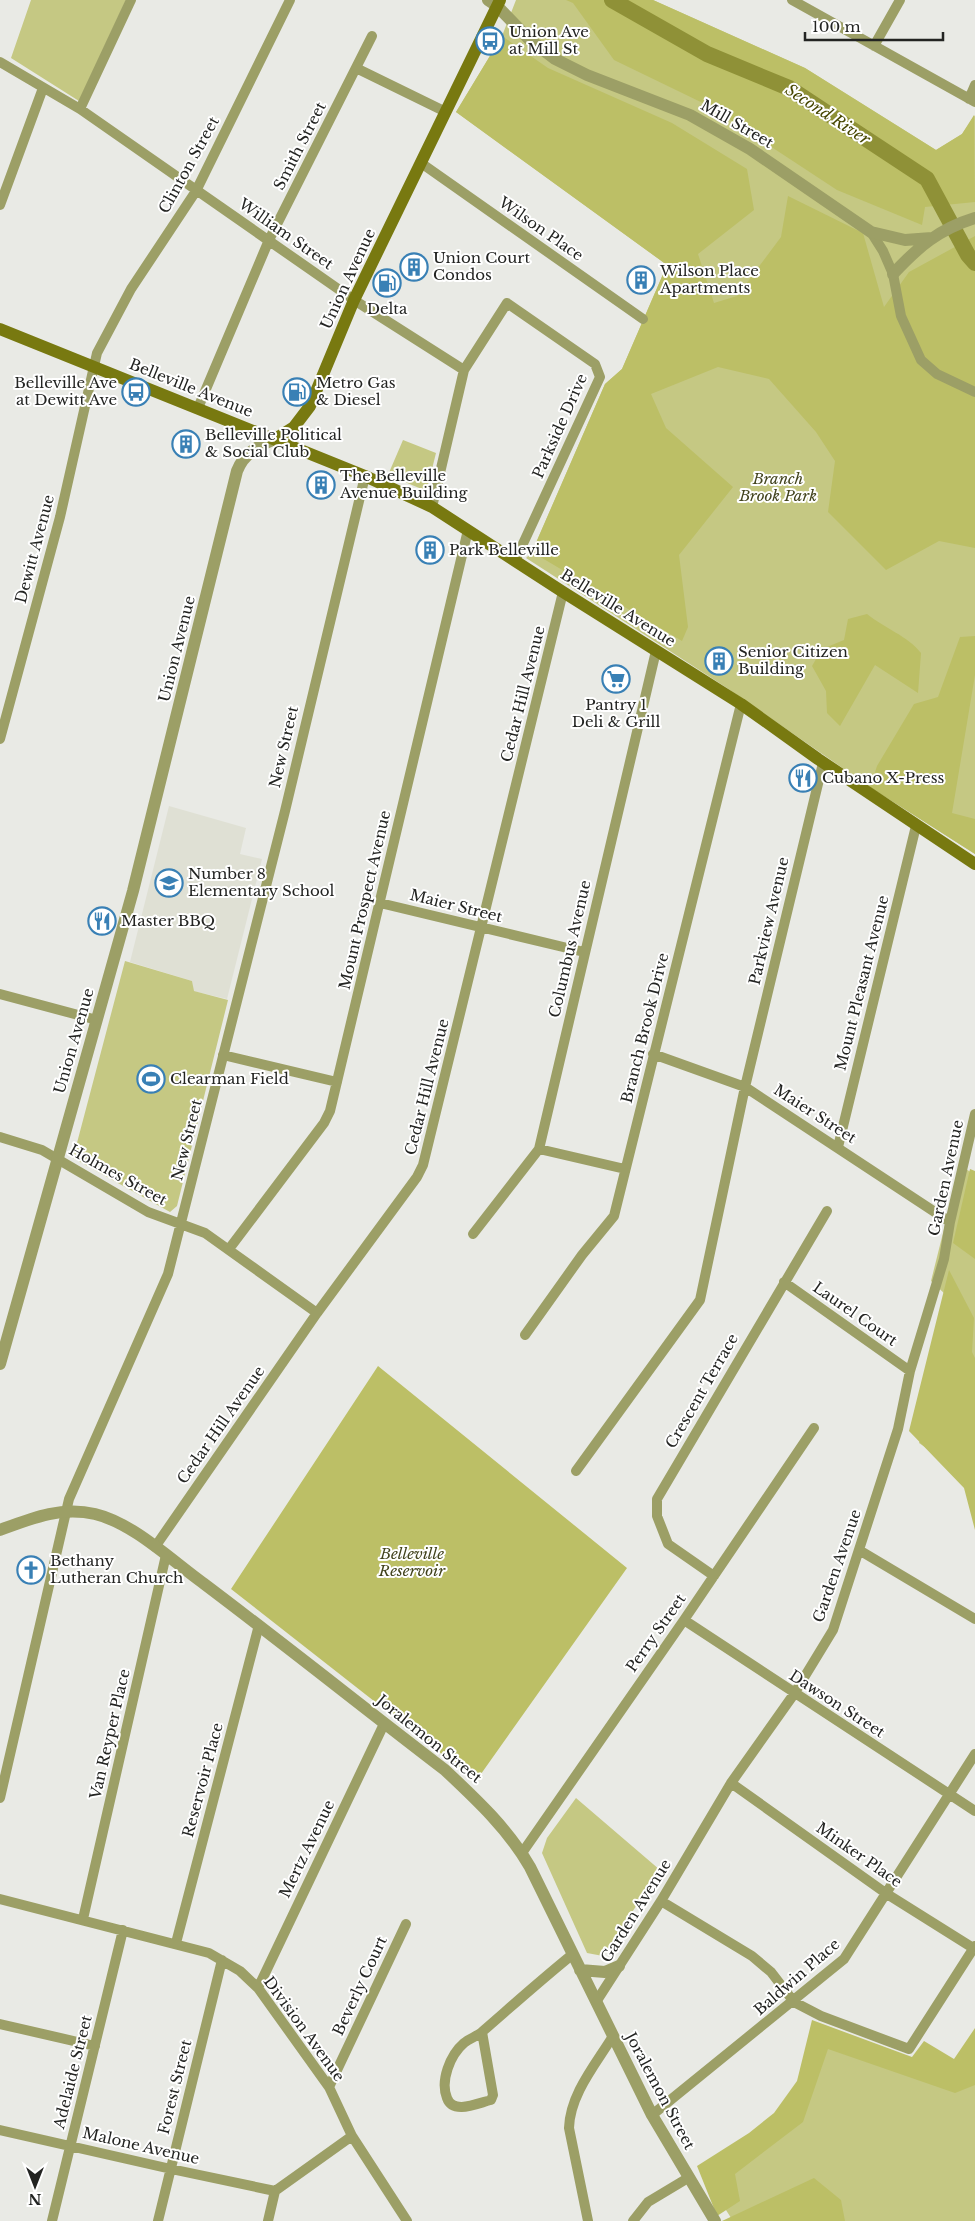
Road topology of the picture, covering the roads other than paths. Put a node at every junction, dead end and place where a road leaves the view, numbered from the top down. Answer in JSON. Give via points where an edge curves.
{"nodes":[{"id":1,"x":131,"y":0,"type":"edge"},
{"id":2,"x":290,"y":0,"type":"edge"},
{"id":3,"x":794,"y":0,"type":"edge"},
{"id":4,"x":900,"y":0,"type":"edge"},
{"id":5,"x":495,"y":2,"type":"edge"},
{"id":6,"x":372,"y":36,"type":"dead end"},
{"id":7,"x":874,"y":46,"type":"junction"},
{"id":8,"x":0,"y":62,"type":"edge"},
{"id":9,"x":356,"y":68,"type":"junction"},
{"id":10,"x":975,"y":85,"type":"edge"},
{"id":11,"x":43,"y":88,"type":"junction"},
{"id":12,"x":972,"y":100,"type":"edge"},
{"id":13,"x":80,"y":109,"type":"junction"},
{"id":14,"x":446,"y":112,"type":"junction"},
{"id":15,"x":421,"y":163,"type":"junction"},
{"id":16,"x":196,"y":191,"type":"junction"},
{"id":17,"x":0,"y":205,"type":"edge"},
{"id":18,"x":975,"y":218,"type":"edge"},
{"id":19,"x":871,"y":232,"type":"junction"},
{"id":20,"x":932,"y":238,"type":"junction"},
{"id":21,"x":269,"y":240,"type":"junction"},
{"id":22,"x":893,"y":274,"type":"junction"},
{"id":23,"x":354,"y":300,"type":"junction"},
{"id":24,"x":643,"y":319,"type":"dead end"},
{"id":25,"x":0,"y":329,"type":"edge"},
{"id":26,"x":94,"y":366,"type":"junction"},
{"id":27,"x":464,"y":370,"type":"junction"},
{"id":28,"x":975,"y":392,"type":"edge"},
{"id":29,"x":198,"y":408,"type":"junction"},
{"id":30,"x":275,"y":439,"type":"junction"},
{"id":31,"x":365,"y":476,"type":"junction"},
{"id":32,"x":432,"y":506,"type":"junction"},
{"id":33,"x":468,"y":530,"type":"junction"},
{"id":34,"x":515,"y":560,"type":"junction"},
{"id":35,"x":563,"y":592,"type":"junction"},
{"id":36,"x":656,"y":650,"type":"junction"},
{"id":37,"x":741,"y":704,"type":"junction"},
{"id":38,"x":0,"y":739,"type":"edge"},
{"id":39,"x":823,"y":763,"type":"junction"},
{"id":40,"x":916,"y":826,"type":"junction"},
{"id":41,"x":975,"y":864,"type":"edge"},
{"id":42,"x":380,"y":903,"type":"junction"},
{"id":43,"x":482,"y":927,"type":"junction"},
{"id":44,"x":584,"y":952,"type":"junction"},
{"id":45,"x":0,"y":994,"type":"edge"},
{"id":46,"x":97,"y":1020,"type":"junction"},
{"id":47,"x":654,"y":1054,"type":"junction"},
{"id":48,"x":223,"y":1055,"type":"junction"},
{"id":49,"x":337,"y":1082,"type":"junction"},
{"id":50,"x":745,"y":1087,"type":"junction"},
{"id":51,"x":975,"y":1114,"type":"edge"},
{"id":52,"x":0,"y":1137,"type":"edge"},
{"id":53,"x":838,"y":1147,"type":"junction"},
{"id":54,"x":539,"y":1149,"type":"junction"},
{"id":55,"x":58,"y":1158,"type":"junction"},
{"id":56,"x":625,"y":1169,"type":"junction"},
{"id":57,"x":827,"y":1211,"type":"dead end"},
{"id":58,"x":950,"y":1222,"type":"junction"},
{"id":59,"x":181,"y":1223,"type":"junction"},
{"id":60,"x":473,"y":1234,"type":"dead end"},
{"id":61,"x":229,"y":1249,"type":"junction"},
{"id":62,"x":784,"y":1282,"type":"junction"},
{"id":63,"x":317,"y":1313,"type":"junction"},
{"id":64,"x":525,"y":1334,"type":"dead end"},
{"id":65,"x":0,"y":1364,"type":"edge"},
{"id":66,"x":910,"y":1371,"type":"junction"},
{"id":67,"x":814,"y":1428,"type":"dead end"},
{"id":68,"x":576,"y":1471,"type":"dead end"},
{"id":69,"x":66,"y":1511,"type":"junction"},
{"id":70,"x":0,"y":1530,"type":"edge"},
{"id":71,"x":859,"y":1550,"type":"junction"},
{"id":72,"x":160,"y":1551,"type":"junction"},
{"id":73,"x":714,"y":1576,"type":"junction"},
{"id":74,"x":684,"y":1620,"type":"junction"},
{"id":75,"x":975,"y":1620,"type":"edge"},
{"id":76,"x":259,"y":1625,"type":"junction"},
{"id":77,"x":794,"y":1694,"type":"junction"},
{"id":78,"x":384,"y":1724,"type":"junction"},
{"id":79,"x":975,"y":1754,"type":"edge"},
{"id":80,"x":731,"y":1783,"type":"junction"},
{"id":81,"x":950,"y":1795,"type":"junction"},
{"id":82,"x":0,"y":1798,"type":"edge"},
{"id":83,"x":975,"y":1811,"type":"edge"},
{"id":84,"x":522,"y":1853,"type":"junction"},
{"id":85,"x":887,"y":1894,"type":"junction"},
{"id":86,"x":0,"y":1899,"type":"edge"},
{"id":87,"x":662,"y":1901,"type":"junction"},
{"id":88,"x":83,"y":1919,"type":"junction"},
{"id":89,"x":406,"y":1924,"type":"dead end"},
{"id":90,"x":123,"y":1930,"type":"junction"},
{"id":91,"x":176,"y":1943,"type":"junction"},
{"id":92,"x":974,"y":1947,"type":"edge"},
{"id":93,"x":572,"y":1954,"type":"junction"},
{"id":94,"x":222,"y":1960,"type":"junction"},
{"id":95,"x":619,"y":1966,"type":"junction"},
{"id":96,"x":580,"y":1970,"type":"junction"},
{"id":97,"x":258,"y":1988,"type":"junction"},
{"id":98,"x":596,"y":2002,"type":"junction"},
{"id":99,"x":794,"y":2002,"type":"junction"},
{"id":100,"x":0,"y":2024,"type":"edge"},
{"id":101,"x":482,"y":2032,"type":"junction"},
{"id":102,"x":613,"y":2036,"type":"junction"},
{"id":103,"x":95,"y":2046,"type":"junction"},
{"id":104,"x":329,"y":2088,"type":"junction"},
{"id":105,"x":652,"y":2115,"type":"junction"},
{"id":106,"x":0,"y":2130,"type":"edge"},
{"id":107,"x":352,"y":2136,"type":"junction"},
{"id":108,"x":70,"y":2145,"type":"junction"},
{"id":109,"x":171,"y":2169,"type":"junction"},
{"id":110,"x":688,"y":2178,"type":"junction"},
{"id":111,"x":275,"y":2191,"type":"junction"},
{"id":112,"x":52,"y":2221,"type":"edge"},
{"id":113,"x":158,"y":2221,"type":"edge"},
{"id":114,"x":268,"y":2221,"type":"edge"},
{"id":115,"x":407,"y":2221,"type":"edge"},
{"id":116,"x":588,"y":2221,"type":"edge"},
{"id":117,"x":633,"y":2221,"type":"edge"},
{"id":118,"x":715,"y":2221,"type":"edge"}],
"edges":[{"from":1,"to":13,"type":"street"},
{"from":2,"to":16,"type":"street","name":"Clinton Street"},
{"from":3,"to":7,"type":"street"},
{"from":4,"to":7,"type":"street"},
{"from":5,"to":14,"type":"main road","name":"Union Avenue"},
{"from":5,"to":19,"type":"street","name":"Mill Street","via":[[528,39],[556,59],[587,75],[690,115],[750,149]]},
{"from":6,"to":9,"type":"street","name":"Smith Street"},
{"from":7,"to":12,"type":"street"},
{"from":8,"to":11,"type":"street","name":"William Street"},
{"from":9,"to":14,"type":"street"},
{"from":9,"to":21,"type":"street","name":"Smith Street"},
{"from":10,"to":12,"type":"street"},
{"from":11,"to":13,"type":"street","name":"William Street"},
{"from":11,"to":17,"type":"street"},
{"from":13,"to":16,"type":"street","name":"William Street"},
{"from":14,"to":15,"type":"main road","name":"Union Avenue"},
{"from":15,"to":23,"type":"main road","name":"Union Avenue"},
{"from":15,"to":24,"type":"street","name":"Wilson Place"},
{"from":16,"to":21,"type":"street","name":"William Street"},
{"from":16,"to":26,"type":"street","name":"Clinton Street","via":[[119,310],[97,353]]},
{"from":18,"to":20,"type":"street","name":"Mill Street"},
{"from":19,"to":20,"type":"street","name":"Mill Street","via":[[905,240]]},
{"from":19,"to":22,"type":"street"},
{"from":20,"to":22,"type":"street","via":[[918,247]]},
{"from":21,"to":23,"type":"street","name":"William Street"},
{"from":21,"to":29,"type":"street","name":"Smith Street"},
{"from":22,"to":28,"type":"street","via":[[901,316],[921,360],[937,374]]},
{"from":23,"to":27,"type":"street","name":"William Street"},
{"from":23,"to":30,"type":"main road","name":"Union Avenue","via":[[305,414],[294,427]]},
{"from":25,"to":26,"type":"main road","name":"Belleville Avenue"},
{"from":26,"to":29,"type":"main road","name":"Belleville Avenue"},
{"from":26,"to":38,"type":"street","name":"Dewitt Avenue","via":[[60,517]]},
{"from":27,"to":32,"type":"street"},
{"from":27,"to":34,"type":"street","name":"Parkside Drive","via":[[506,304],[595,364],[599,371],[598,384]]},
{"from":29,"to":30,"type":"main road","name":"Belleville Avenue"},
{"from":30,"to":31,"type":"main road","name":"Belleville Avenue"},
{"from":30,"to":46,"type":"street","name":"Union Avenue","via":[[257,446],[237,471],[133,891]]},
{"from":31,"to":32,"type":"main road","name":"Belleville Avenue"},
{"from":31,"to":48,"type":"street","name":"New Street"},
{"from":32,"to":33,"type":"main road","name":"Belleville Avenue"},
{"from":33,"to":34,"type":"main road","name":"Belleville Avenue"},
{"from":33,"to":42,"type":"street","name":"Mount Prospect Avenue"},
{"from":34,"to":35,"type":"main road","name":"Belleville Avenue"},
{"from":35,"to":36,"type":"main road","name":"Belleville Avenue"},
{"from":35,"to":43,"type":"street","name":"Cedar Hill Avenue"},
{"from":36,"to":37,"type":"main road","name":"Belleville Avenue"},
{"from":36,"to":44,"type":"street","name":"Columbus Avenue"},
{"from":37,"to":39,"type":"main road","name":"Belleville Avenue"},
{"from":37,"to":47,"type":"street","name":"Branch Brook Drive"},
{"from":39,"to":40,"type":"main road","name":"Belleville Avenue"},
{"from":39,"to":50,"type":"street","name":"Parkview Avenue"},
{"from":40,"to":41,"type":"main road","name":"Belleville Avenue"},
{"from":40,"to":53,"type":"street","name":"Mount Pleasant Avenue"},
{"from":42,"to":43,"type":"street","name":"Maier Street"},
{"from":42,"to":49,"type":"street","name":"Mount Prospect Avenue"},
{"from":43,"to":44,"type":"street","name":"Maier Street"},
{"from":43,"to":63,"type":"street","name":"Cedar Hill Avenue","via":[[418,1177]]},
{"from":44,"to":54,"type":"street","name":"Columbus Avenue"},
{"from":45,"to":46,"type":"street"},
{"from":46,"to":55,"type":"street","name":"Union Avenue"},
{"from":47,"to":50,"type":"street","name":"Maier Street"},
{"from":47,"to":56,"type":"street","name":"Branch Brook Drive"},
{"from":48,"to":49,"type":"street"},
{"from":48,"to":59,"type":"street","name":"New Street"},
{"from":49,"to":61,"type":"street","name":"Mount Prospect Avenue","via":[[324,1123]]},
{"from":50,"to":53,"type":"street","name":"Maier Street"},
{"from":50,"to":68,"type":"street","name":"Parkview Avenue","via":[[700,1300]]},
{"from":51,"to":58,"type":"street","name":"Garden Avenue"},
{"from":52,"to":55,"type":"street","name":"Holmes Street"},
{"from":53,"to":58,"type":"street","name":"Maier Street"},
{"from":54,"to":56,"type":"street"},
{"from":54,"to":60,"type":"street","name":"Columbus Avenue"},
{"from":55,"to":59,"type":"street","name":"Holmes Street","via":[[148,1212]]},
{"from":55,"to":65,"type":"street","name":"Union Avenue"},
{"from":56,"to":64,"type":"street","name":"Branch Brook Drive","via":[[614,1216]]},
{"from":57,"to":62,"type":"street","name":"Crescent Terrace"},
{"from":58,"to":66,"type":"street","name":"Garden Avenue","via":[[944,1259]]},
{"from":59,"to":61,"type":"street","name":"Holmes Street","via":[[205,1233]]},
{"from":59,"to":69,"type":"street","name":"New Street","via":[[168,1274],[73,1486]]},
{"from":61,"to":63,"type":"street","name":"Holmes Street"},
{"from":62,"to":66,"type":"street","name":"Laurel Court"},
{"from":62,"to":73,"type":"street","name":"Crescent Terrace","via":[[657,1499],[657,1516],[668,1544]]},
{"from":63,"to":72,"type":"street","name":"Cedar Hill Avenue"},
{"from":66,"to":71,"type":"street","name":"Garden Avenue","via":[[898,1429]]},
{"from":67,"to":73,"type":"street","name":"Perry Street"},
{"from":69,"to":70,"type":"street","name":"Joralemon Street","via":[[40,1515]]},
{"from":69,"to":72,"type":"street","name":"Joralemon Street","via":[[108,1518]]},
{"from":69,"to":82,"type":"street","name":"New Street"},
{"from":71,"to":75,"type":"street"},
{"from":71,"to":77,"type":"street","name":"Garden Avenue","via":[[833,1630]]},
{"from":72,"to":76,"type":"street","name":"Joralemon Street"},
{"from":72,"to":88,"type":"street","name":"Van Reyper Place"},
{"from":73,"to":74,"type":"street","name":"Perry Street"},
{"from":74,"to":77,"type":"street","name":"Dawson Street"},
{"from":74,"to":84,"type":"street","name":"Perry Street"},
{"from":76,"to":78,"type":"street","name":"Joralemon Street"},
{"from":76,"to":91,"type":"street","name":"Reservoir Place"},
{"from":77,"to":80,"type":"street","name":"Garden Avenue"},
{"from":77,"to":81,"type":"street","name":"Dawson Street"},
{"from":78,"to":84,"type":"street","name":"Joralemon Street","via":[[469,1792]]},
{"from":78,"to":97,"type":"street","name":"Mertz Avenue"},
{"from":79,"to":81,"type":"street","name":"Baldwin Place"},
{"from":80,"to":85,"type":"street","name":"Minker Place"},
{"from":80,"to":87,"type":"street","name":"Garden Avenue"},
{"from":81,"to":83,"type":"street","name":"Dawson Street"},
{"from":81,"to":85,"type":"street","name":"Baldwin Place"},
{"from":84,"to":93,"type":"street","name":"Joralemon Street"},
{"from":85,"to":92,"type":"street","name":"Minker Place"},
{"from":85,"to":99,"type":"street","name":"Baldwin Place","via":[[844,1959]]},
{"from":86,"to":88,"type":"street","name":"Division Avenue"},
{"from":87,"to":95,"type":"street","name":"Garden Avenue"},
{"from":87,"to":99,"type":"street","via":[[757,1960],[771,1972]]},
{"from":88,"to":90,"type":"street","name":"Division Avenue"},
{"from":89,"to":104,"type":"street","name":"Beverly Court"},
{"from":90,"to":91,"type":"street","name":"Division Avenue"},
{"from":90,"to":103,"type":"street","name":"Adelaide Street"},
{"from":91,"to":94,"type":"street","name":"Division Avenue"},
{"from":92,"to":99,"type":"street","via":[[909,2049],[821,2016]]},
{"from":93,"to":96,"type":"street","name":"Joralemon Street"},
{"from":93,"to":101,"type":"street"},
{"from":94,"to":97,"type":"street","name":"Division Avenue"},
{"from":94,"to":109,"type":"street","name":"Forest Street"},
{"from":95,"to":96,"type":"street","via":[[605,1972]]},
{"from":95,"to":98,"type":"street","name":"Garden Avenue"},
{"from":96,"to":98,"type":"street","name":"Joralemon Street"},
{"from":97,"to":104,"type":"street","name":"Division Avenue"},
{"from":98,"to":102,"type":"street","name":"Joralemon Street"},
{"from":99,"to":105,"type":"street","name":"Baldwin Place"},
{"from":100,"to":103,"type":"street"},
{"from":101,"to":101,"type":"street","via":[[493,2095],[491,2100],[454,2107],[446,2096],[444,2078],[464,2043]]},
{"from":102,"to":105,"type":"street","name":"Joralemon Street"},
{"from":102,"to":116,"type":"street","via":[[575,2098],[569,2119]]},
{"from":103,"to":108,"type":"street","name":"Adelaide Street"},
{"from":104,"to":107,"type":"street","name":"Division Avenue"},
{"from":105,"to":110,"type":"street","name":"Joralemon Street"},
{"from":106,"to":108,"type":"street","name":"Malone Avenue"},
{"from":107,"to":111,"type":"street"},
{"from":107,"to":115,"type":"street","name":"Division Avenue"},
{"from":108,"to":109,"type":"street","name":"Malone Avenue"},
{"from":108,"to":112,"type":"street","name":"Adelaide Street"},
{"from":109,"to":111,"type":"street","name":"Malone Avenue"},
{"from":109,"to":113,"type":"street","name":"Forest Street"},
{"from":110,"to":117,"type":"street","via":[[648,2202]]},
{"from":110,"to":118,"type":"street","name":"Joralemon Street"},
{"from":111,"to":114,"type":"street"}]}
